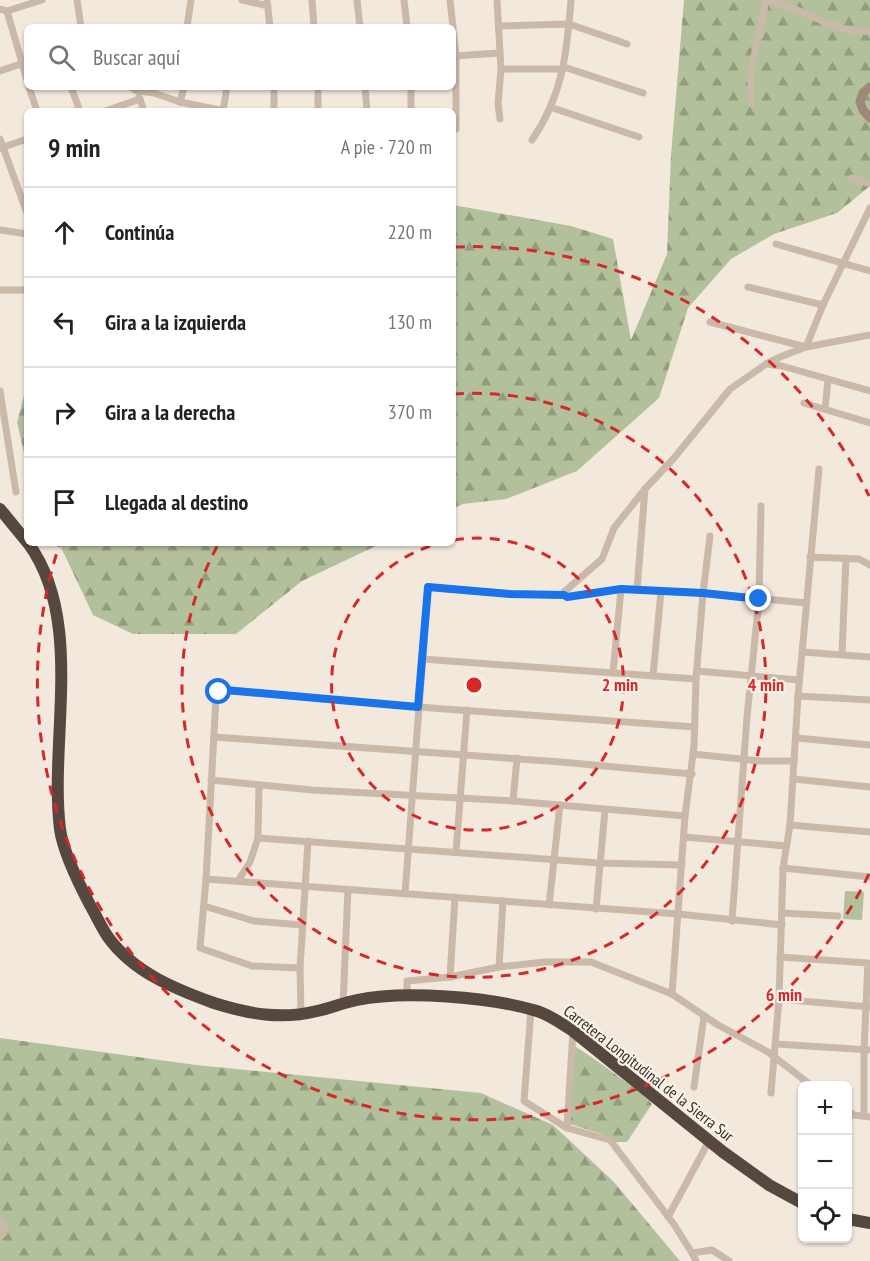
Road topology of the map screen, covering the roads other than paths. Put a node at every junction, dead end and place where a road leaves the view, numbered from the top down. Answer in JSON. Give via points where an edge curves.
{"nodes":[{"id":1,"x":42,"y":0,"type":"edge"},
{"id":2,"x":77,"y":0,"type":"edge"},
{"id":3,"x":191,"y":0,"type":"edge"},
{"id":4,"x":242,"y":0,"type":"edge"},
{"id":5,"x":312,"y":0,"type":"edge"},
{"id":6,"x":357,"y":0,"type":"edge"},
{"id":7,"x":404,"y":0,"type":"edge"},
{"id":8,"x":450,"y":0,"type":"edge"},
{"id":9,"x":497,"y":0,"type":"edge"},
{"id":10,"x":571,"y":0,"type":"edge"},
{"id":11,"x":267,"y":3,"type":"edge"},
{"id":12,"x":2,"y":10,"type":"edge"},
{"id":13,"x":81,"y":24,"type":"edge"},
{"id":14,"x":187,"y":24,"type":"edge"},
{"id":15,"x":270,"y":24,"type":"edge"},
{"id":16,"x":314,"y":24,"type":"edge"},
{"id":17,"x":360,"y":24,"type":"edge"},
{"id":18,"x":407,"y":24,"type":"edge"},
{"id":19,"x":453,"y":24,"type":"edge"},
{"id":20,"x":569,"y":24,"type":"junction"},
{"id":21,"x":499,"y":26,"type":"junction"},
{"id":22,"x":870,"y":31,"type":"edge"},
{"id":23,"x":627,"y":44,"type":"dead end"},
{"id":24,"x":500,"y":53,"type":"junction"},
{"id":25,"x":456,"y":56,"type":"edge"},
{"id":26,"x":24,"y":63,"type":"edge"},
{"id":27,"x":564,"y":68,"type":"junction"},
{"id":28,"x":501,"y":69,"type":"junction"},
{"id":29,"x":0,"y":71,"type":"edge"},
{"id":30,"x":870,"y":87,"type":"edge"},
{"id":31,"x":30,"y":90,"type":"edge"},
{"id":32,"x":72,"y":90,"type":"edge"},
{"id":33,"x":133,"y":90,"type":"edge"},
{"id":34,"x":154,"y":90,"type":"edge"},
{"id":35,"x":183,"y":90,"type":"edge"},
{"id":36,"x":227,"y":90,"type":"edge"},
{"id":37,"x":274,"y":90,"type":"edge"},
{"id":38,"x":318,"y":90,"type":"edge"},
{"id":39,"x":365,"y":90,"type":"edge"},
{"id":40,"x":411,"y":90,"type":"edge"},
{"id":41,"x":455,"y":90,"type":"edge"},
{"id":42,"x":643,"y":93,"type":"dead end"},
{"id":43,"x":139,"y":95,"type":"junction"},
{"id":44,"x":180,"y":102,"type":"junction"},
{"id":45,"x":751,"y":103,"type":"dead end"},
{"id":46,"x":550,"y":106,"type":"junction"},
{"id":47,"x":37,"y":108,"type":"edge"},
{"id":48,"x":79,"y":108,"type":"edge"},
{"id":49,"x":111,"y":108,"type":"edge"},
{"id":50,"x":143,"y":108,"type":"edge"},
{"id":51,"x":209,"y":108,"type":"edge"},
{"id":52,"x":224,"y":108,"type":"edge"},
{"id":53,"x":274,"y":108,"type":"edge"},
{"id":54,"x":318,"y":108,"type":"edge"},
{"id":55,"x":367,"y":108,"type":"edge"},
{"id":56,"x":411,"y":108,"type":"edge"},
{"id":57,"x":455,"y":108,"type":"edge"},
{"id":58,"x":500,"y":118,"type":"dead end"},
{"id":59,"x":870,"y":118,"type":"edge"},
{"id":60,"x":639,"y":137,"type":"dead end"},
{"id":61,"x":0,"y":139,"type":"edge"},
{"id":62,"x":24,"y":140,"type":"edge"},
{"id":63,"x":532,"y":140,"type":"dead end"},
{"id":64,"x":1,"y":148,"type":"edge"},
{"id":65,"x":852,"y":178,"type":"dead end"},
{"id":66,"x":870,"y":184,"type":"edge"},
{"id":67,"x":24,"y":206,"type":"edge"},
{"id":68,"x":870,"y":208,"type":"edge"},
{"id":69,"x":0,"y":230,"type":"edge"},
{"id":70,"x":24,"y":234,"type":"edge"},
{"id":71,"x":776,"y":244,"type":"dead end"},
{"id":72,"x":844,"y":264,"type":"junction"},
{"id":73,"x":870,"y":271,"type":"edge"},
{"id":74,"x":748,"y":287,"type":"dead end"},
{"id":75,"x":0,"y":290,"type":"edge"},
{"id":76,"x":24,"y":290,"type":"edge"},
{"id":77,"x":823,"y":305,"type":"junction"},
{"id":78,"x":710,"y":322,"type":"dead end"},
{"id":79,"x":870,"y":335,"type":"edge"},
{"id":80,"x":806,"y":347,"type":"junction"},
{"id":81,"x":766,"y":364,"type":"junction"},
{"id":82,"x":828,"y":380,"type":"junction"},
{"id":83,"x":0,"y":391,"type":"edge"},
{"id":84,"x":870,"y":391,"type":"edge"},
{"id":85,"x":1,"y":401,"type":"edge"},
{"id":86,"x":804,"y":402,"type":"dead end"},
{"id":87,"x":825,"y":409,"type":"junction"},
{"id":88,"x":870,"y":423,"type":"edge"},
{"id":89,"x":819,"y":470,"type":"dead end"},
{"id":90,"x":645,"y":489,"type":"junction"},
{"id":91,"x":16,"y":492,"type":"dead end"},
{"id":92,"x":761,"y":506,"type":"dead end"},
{"id":93,"x":0,"y":508,"type":"edge"},
{"id":94,"x":710,"y":537,"type":"dead end"},
{"id":95,"x":24,"y":538,"type":"edge"},
{"id":96,"x":29,"y":546,"type":"edge"},
{"id":97,"x":810,"y":557,"type":"junction"},
{"id":98,"x":846,"y":558,"type":"junction"},
{"id":99,"x":870,"y":565,"type":"edge"},
{"id":100,"x":621,"y":589,"type":"junction"},
{"id":101,"x":638,"y":590,"type":"junction"},
{"id":102,"x":661,"y":591,"type":"junction"},
{"id":103,"x":703,"y":593,"type":"junction"},
{"id":104,"x":564,"y":595,"type":"junction"},
{"id":105,"x":759,"y":599,"type":"junction"},
{"id":106,"x":807,"y":603,"type":"junction"},
{"id":107,"x":803,"y":652,"type":"junction"},
{"id":108,"x":842,"y":654,"type":"junction"},
{"id":109,"x":870,"y":657,"type":"edge"},
{"id":110,"x":422,"y":659,"type":"junction"},
{"id":111,"x":613,"y":673,"type":"junction"},
{"id":112,"x":697,"y":675,"type":"junction"},
{"id":113,"x":652,"y":676,"type":"junction"},
{"id":114,"x":752,"y":677,"type":"junction"},
{"id":115,"x":799,"y":680,"type":"junction"},
{"id":116,"x":798,"y":696,"type":"junction"},
{"id":117,"x":870,"y":700,"type":"edge"},
{"id":118,"x":418,"y":707,"type":"junction"},
{"id":119,"x":467,"y":710,"type":"junction"},
{"id":120,"x":695,"y":727,"type":"junction"},
{"id":121,"x":214,"y":737,"type":"junction"},
{"id":122,"x":797,"y":738,"type":"junction"},
{"id":123,"x":870,"y":745,"type":"edge"},
{"id":124,"x":416,"y":752,"type":"junction"},
{"id":125,"x":693,"y":754,"type":"junction"},
{"id":126,"x":465,"y":756,"type":"junction"},
{"id":127,"x":517,"y":758,"type":"junction"},
{"id":128,"x":744,"y":759,"type":"junction"},
{"id":129,"x":794,"y":761,"type":"junction"},
{"id":130,"x":692,"y":774,"type":"junction"},
{"id":131,"x":794,"y":779,"type":"junction"},
{"id":132,"x":211,"y":780,"type":"junction"},
{"id":133,"x":259,"y":785,"type":"junction"},
{"id":134,"x":870,"y":787,"type":"edge"},
{"id":135,"x":414,"y":795,"type":"junction"},
{"id":136,"x":462,"y":798,"type":"junction"},
{"id":137,"x":513,"y":801,"type":"junction"},
{"id":138,"x":560,"y":805,"type":"junction"},
{"id":139,"x":605,"y":810,"type":"junction"},
{"id":140,"x":686,"y":816,"type":"junction"},
{"id":141,"x":790,"y":825,"type":"junction"},
{"id":142,"x":870,"y":832,"type":"edge"},
{"id":143,"x":684,"y":837,"type":"junction"},
{"id":144,"x":258,"y":838,"type":"junction"},
{"id":145,"x":737,"y":840,"type":"junction"},
{"id":146,"x":308,"y":842,"type":"junction"},
{"id":147,"x":786,"y":846,"type":"junction"},
{"id":148,"x":409,"y":849,"type":"junction"},
{"id":149,"x":456,"y":852,"type":"junction"},
{"id":150,"x":553,"y":859,"type":"junction"},
{"id":151,"x":599,"y":863,"type":"junction"},
{"id":152,"x":682,"y":865,"type":"junction"},
{"id":153,"x":783,"y":868,"type":"junction"},
{"id":154,"x":870,"y":877,"type":"edge"},
{"id":155,"x":206,"y":879,"type":"junction"},
{"id":156,"x":238,"y":881,"type":"junction"},
{"id":157,"x":304,"y":887,"type":"junction"},
{"id":158,"x":348,"y":890,"type":"junction"},
{"id":159,"x":405,"y":894,"type":"junction"},
{"id":160,"x":454,"y":897,"type":"junction"},
{"id":161,"x":503,"y":901,"type":"junction"},
{"id":162,"x":549,"y":905,"type":"junction"},
{"id":163,"x":204,"y":906,"type":"junction"},
{"id":164,"x":596,"y":909,"type":"junction"},
{"id":165,"x":782,"y":914,"type":"junction"},
{"id":166,"x":678,"y":915,"type":"junction"},
{"id":167,"x":838,"y":916,"type":"dead end"},
{"id":168,"x":732,"y":921,"type":"junction"},
{"id":169,"x":302,"y":925,"type":"junction"},
{"id":170,"x":782,"y":925,"type":"junction"},
{"id":171,"x":780,"y":957,"type":"junction"},
{"id":172,"x":499,"y":967,"type":"junction"},
{"id":173,"x":300,"y":968,"type":"junction"},
{"id":174,"x":450,"y":977,"type":"junction"},
{"id":175,"x":672,"y":994,"type":"junction"},
{"id":176,"x":407,"y":996,"type":"junction"},
{"id":177,"x":779,"y":999,"type":"junction"},
{"id":178,"x":343,"y":1004,"type":"junction"},
{"id":179,"x":868,"y":1007,"type":"edge"},
{"id":180,"x":531,"y":1010,"type":"junction"},
{"id":181,"x":301,"y":1015,"type":"junction"},
{"id":182,"x":704,"y":1016,"type":"junction"},
{"id":183,"x":573,"y":1031,"type":"junction"},
{"id":184,"x":776,"y":1044,"type":"junction"},
{"id":185,"x":867,"y":1050,"type":"edge"},
{"id":186,"x":775,"y":1059,"type":"junction"},
{"id":187,"x":805,"y":1081,"type":"edge"},
{"id":188,"x":694,"y":1087,"type":"dead end"},
{"id":189,"x":771,"y":1093,"type":"dead end"},
{"id":190,"x":852,"y":1114,"type":"edge"},
{"id":191,"x":867,"y":1117,"type":"edge"},
{"id":192,"x":567,"y":1128,"type":"junction"},
{"id":193,"x":709,"y":1141,"type":"junction"},
{"id":194,"x":798,"y":1201,"type":"edge"},
{"id":195,"x":668,"y":1217,"type":"junction"},
{"id":196,"x":0,"y":1220,"type":"edge"},
{"id":197,"x":852,"y":1221,"type":"edge"},
{"id":198,"x":869,"y":1227,"type":"edge"},
{"id":199,"x":0,"y":1236,"type":"edge"},
{"id":200,"x":693,"y":1253,"type":"junction"},
{"id":201,"x":696,"y":1261,"type":"edge"},
{"id":202,"x":729,"y":1261,"type":"edge"}],
"edges":[{"from":1,"to":12,"type":"street"},
{"from":2,"to":13,"type":"street"},
{"from":3,"to":14,"type":"street"},
{"from":4,"to":11,"type":"street"},
{"from":5,"to":16,"type":"street"},
{"from":6,"to":17,"type":"street"},
{"from":7,"to":18,"type":"street"},
{"from":8,"to":19,"type":"street"},
{"from":9,"to":21,"type":"street"},
{"from":10,"to":20,"type":"street"},
{"from":11,"to":15,"type":"street"},
{"from":12,"to":26,"type":"street"},
{"from":20,"to":21,"type":"street"},
{"from":20,"to":23,"type":"street"},
{"from":20,"to":27,"type":"street"},
{"from":21,"to":24,"type":"street"},
{"from":22,"to":45,"type":"street","via":[[852,32],[766,0],[751,71]]},
{"from":24,"to":25,"type":"street"},
{"from":24,"to":28,"type":"street"},
{"from":26,"to":29,"type":"street"},
{"from":27,"to":28,"type":"street"},
{"from":27,"to":42,"type":"street"},
{"from":27,"to":46,"type":"street"},
{"from":28,"to":58,"type":"street"},
{"from":30,"to":59,"type":"street","via":[[860,102]]},
{"from":31,"to":47,"type":"street"},
{"from":32,"to":48,"type":"street"},
{"from":33,"to":43,"type":"street"},
{"from":34,"to":43,"type":"street"},
{"from":34,"to":44,"type":"street"},
{"from":35,"to":44,"type":"street"},
{"from":36,"to":52,"type":"street"},
{"from":37,"to":53,"type":"street"},
{"from":38,"to":54,"type":"street"},
{"from":39,"to":55,"type":"street"},
{"from":40,"to":56,"type":"street"},
{"from":41,"to":57,"type":"street"},
{"from":43,"to":49,"type":"street"},
{"from":43,"to":50,"type":"street"},
{"from":44,"to":51,"type":"street"},
{"from":46,"to":60,"type":"street"},
{"from":46,"to":63,"type":"street"},
{"from":61,"to":64,"type":"street"},
{"from":62,"to":64,"type":"street"},
{"from":64,"to":67,"type":"street"},
{"from":65,"to":66,"type":"street"},
{"from":68,"to":72,"type":"street"},
{"from":69,"to":70,"type":"street"},
{"from":71,"to":72,"type":"street"},
{"from":72,"to":73,"type":"street"},
{"from":72,"to":77,"type":"street"},
{"from":74,"to":77,"type":"street"},
{"from":75,"to":76,"type":"street"},
{"from":77,"to":80,"type":"street"},
{"from":78,"to":80,"type":"street"},
{"from":79,"to":80,"type":"street"},
{"from":80,"to":81,"type":"street"},
{"from":81,"to":82,"type":"street"},
{"from":81,"to":90,"type":"street","via":[[730,389]]},
{"from":82,"to":84,"type":"street"},
{"from":82,"to":87,"type":"street"},
{"from":83,"to":85,"type":"street"},
{"from":85,"to":91,"type":"street"},
{"from":86,"to":87,"type":"street"},
{"from":87,"to":88,"type":"street"},
{"from":89,"to":97,"type":"street"},
{"from":90,"to":101,"type":"street"},
{"from":90,"to":104,"type":"street","via":[[614,528],[602,559],[565,589]]},
{"from":92,"to":105,"type":"street"},
{"from":93,"to":95,"type":"highway","name":"Carretera Longitudinal de la Sierra Sur"},
{"from":94,"to":103,"type":"street"},
{"from":96,"to":181,"type":"highway","name":"Carretera Longitudinal de la Sierra Sur","via":[[53,600],[62,656],[60,831],[77,878],[107,936],[122,954],[172,987],[243,1012]]},
{"from":97,"to":98,"type":"street"},
{"from":97,"to":106,"type":"street"},
{"from":98,"to":99,"type":"street"},
{"from":98,"to":108,"type":"street"},
{"from":100,"to":101,"type":"street"},
{"from":100,"to":104,"type":"street"},
{"from":100,"to":111,"type":"street"},
{"from":101,"to":102,"type":"street"},
{"from":102,"to":103,"type":"street"},
{"from":102,"to":113,"type":"street"},
{"from":103,"to":105,"type":"street"},
{"from":103,"to":112,"type":"street"},
{"from":104,"to":110,"type":"street","via":[[428,587]]},
{"from":105,"to":106,"type":"street"},
{"from":105,"to":114,"type":"street"},
{"from":106,"to":107,"type":"street"},
{"from":107,"to":108,"type":"street"},
{"from":107,"to":115,"type":"street"},
{"from":108,"to":109,"type":"street"},
{"from":110,"to":111,"type":"street"},
{"from":110,"to":118,"type":"street"},
{"from":111,"to":113,"type":"street"},
{"from":112,"to":113,"type":"street"},
{"from":112,"to":114,"type":"street"},
{"from":112,"to":120,"type":"street"},
{"from":114,"to":115,"type":"street"},
{"from":114,"to":128,"type":"street"},
{"from":115,"to":116,"type":"street"},
{"from":116,"to":117,"type":"street"},
{"from":116,"to":122,"type":"street"},
{"from":118,"to":119,"type":"street"},
{"from":118,"to":121,"type":"street","via":[[225,690],[216,697]]},
{"from":118,"to":124,"type":"street"},
{"from":119,"to":120,"type":"street"},
{"from":119,"to":126,"type":"street"},
{"from":120,"to":125,"type":"street"},
{"from":121,"to":124,"type":"street"},
{"from":121,"to":132,"type":"street"},
{"from":122,"to":123,"type":"street"},
{"from":122,"to":129,"type":"street"},
{"from":124,"to":126,"type":"street"},
{"from":124,"to":135,"type":"street"},
{"from":125,"to":128,"type":"street"},
{"from":125,"to":130,"type":"street"},
{"from":126,"to":127,"type":"street"},
{"from":126,"to":136,"type":"street"},
{"from":127,"to":130,"type":"street"},
{"from":127,"to":137,"type":"street"},
{"from":128,"to":129,"type":"street"},
{"from":128,"to":145,"type":"street"},
{"from":129,"to":131,"type":"street"},
{"from":130,"to":140,"type":"street"},
{"from":131,"to":134,"type":"street"},
{"from":131,"to":141,"type":"street"},
{"from":132,"to":133,"type":"street"},
{"from":132,"to":155,"type":"street"},
{"from":133,"to":135,"type":"street"},
{"from":133,"to":144,"type":"street"},
{"from":135,"to":136,"type":"street"},
{"from":135,"to":148,"type":"street"},
{"from":136,"to":137,"type":"street"},
{"from":136,"to":149,"type":"street"},
{"from":137,"to":138,"type":"street"},
{"from":138,"to":139,"type":"street"},
{"from":138,"to":150,"type":"street"},
{"from":139,"to":140,"type":"street"},
{"from":139,"to":151,"type":"street"},
{"from":140,"to":143,"type":"street"},
{"from":141,"to":142,"type":"street"},
{"from":141,"to":147,"type":"street"},
{"from":143,"to":145,"type":"street"},
{"from":143,"to":152,"type":"street"},
{"from":144,"to":146,"type":"street"},
{"from":144,"to":156,"type":"street"},
{"from":145,"to":147,"type":"street"},
{"from":145,"to":168,"type":"street"},
{"from":146,"to":148,"type":"street"},
{"from":146,"to":157,"type":"street"},
{"from":147,"to":153,"type":"street"},
{"from":148,"to":149,"type":"street"},
{"from":148,"to":159,"type":"street"},
{"from":149,"to":150,"type":"street"},
{"from":150,"to":151,"type":"street"},
{"from":150,"to":162,"type":"street"},
{"from":151,"to":152,"type":"street"},
{"from":151,"to":164,"type":"street"},
{"from":152,"to":166,"type":"street"},
{"from":153,"to":154,"type":"street"},
{"from":153,"to":165,"type":"street"},
{"from":155,"to":156,"type":"street"},
{"from":155,"to":163,"type":"street"},
{"from":156,"to":157,"type":"street"},
{"from":157,"to":158,"type":"street"},
{"from":157,"to":169,"type":"street"},
{"from":158,"to":159,"type":"street"},
{"from":158,"to":178,"type":"street"},
{"from":159,"to":160,"type":"street"},
{"from":160,"to":161,"type":"street"},
{"from":160,"to":174,"type":"street"},
{"from":161,"to":162,"type":"street"},
{"from":161,"to":172,"type":"street"},
{"from":162,"to":164,"type":"street"},
{"from":163,"to":169,"type":"street","via":[[254,921]]},
{"from":163,"to":173,"type":"street","via":[[200,948],[252,966]]},
{"from":164,"to":166,"type":"street"},
{"from":165,"to":167,"type":"street"},
{"from":165,"to":170,"type":"street"},
{"from":166,"to":168,"type":"street"},
{"from":166,"to":175,"type":"street"},
{"from":168,"to":170,"type":"street"},
{"from":169,"to":173,"type":"street"},
{"from":170,"to":171,"type":"street"},
{"from":171,"to":177,"type":"street"},
{"from":171,"to":179,"type":"street","via":[[868,963]]},
{"from":172,"to":174,"type":"street"},
{"from":172,"to":175,"type":"street","via":[[591,962]]},
{"from":173,"to":181,"type":"street"},
{"from":174,"to":176,"type":"street","via":[[407,981]]},
{"from":175,"to":182,"type":"street"},
{"from":176,"to":178,"type":"highway","name":"Carretera Longitudinal de la Sierra Sur"},
{"from":176,"to":180,"type":"highway","name":"Carretera Longitudinal de la Sierra Sur","via":[[502,1003]]},
{"from":177,"to":179,"type":"street"},
{"from":177,"to":184,"type":"street"},
{"from":178,"to":181,"type":"highway","name":"Carretera Longitudinal de la Sierra Sur"},
{"from":179,"to":185,"type":"street"},
{"from":180,"to":183,"type":"highway","name":"Carretera Longitudinal de la Sierra Sur"},
{"from":180,"to":192,"type":"street","via":[[524,1101]]},
{"from":182,"to":186,"type":"street"},
{"from":182,"to":188,"type":"street"},
{"from":183,"to":192,"type":"street"},
{"from":183,"to":193,"type":"highway","name":"Carretera Longitudinal de la Sierra Sur"},
{"from":184,"to":185,"type":"street"},
{"from":184,"to":186,"type":"street"},
{"from":185,"to":191,"type":"street"},
{"from":186,"to":187,"type":"street"},
{"from":186,"to":189,"type":"street"},
{"from":190,"to":191,"type":"street"},
{"from":192,"to":195,"type":"street","via":[[610,1140]]},
{"from":193,"to":194,"type":"highway","name":"Carretera Longitudinal de la Sierra Sur","via":[[769,1185]]},
{"from":193,"to":195,"type":"street"},
{"from":195,"to":200,"type":"street"},
{"from":196,"to":199,"type":"street","via":[[4,1233]]},
{"from":197,"to":198,"type":"highway"},
{"from":200,"to":201,"type":"street"},
{"from":200,"to":202,"type":"street","via":[[712,1250]]}]}
